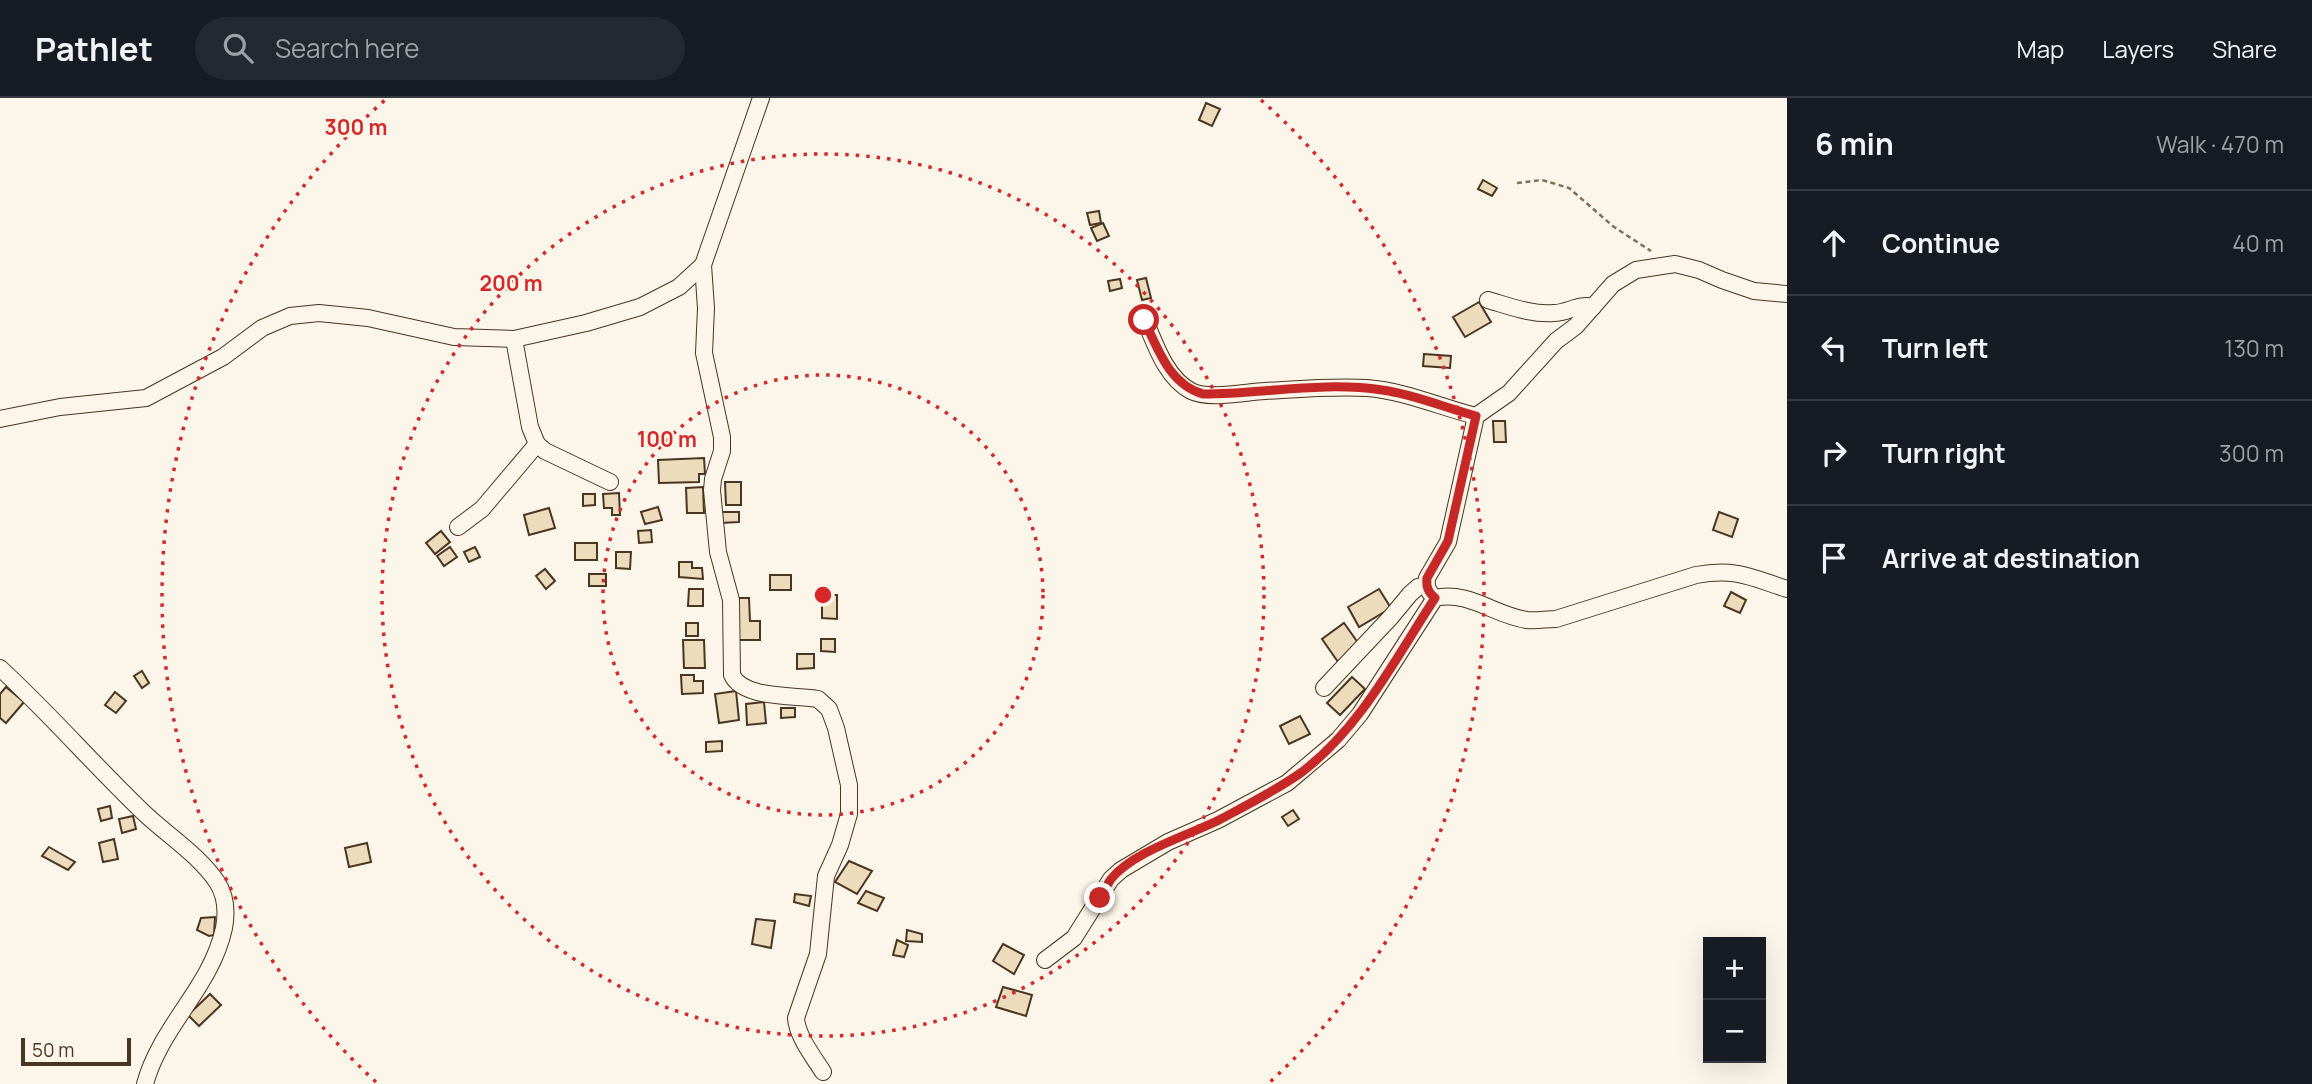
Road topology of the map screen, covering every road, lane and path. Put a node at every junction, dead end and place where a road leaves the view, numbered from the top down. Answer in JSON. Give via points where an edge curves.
{"nodes":[{"id":1,"x":761,"y":98,"type":"edge"},
{"id":2,"x":1517,"y":183,"type":"dead end"},
{"id":3,"x":1670,"y":264,"type":"junction"},
{"id":4,"x":703,"y":265,"type":"junction"},
{"id":5,"x":1787,"y":294,"type":"edge"},
{"id":6,"x":1488,"y":299,"type":"dead end"},
{"id":7,"x":1593,"y":307,"type":"junction"},
{"id":8,"x":1144,"y":320,"type":"dead end"},
{"id":9,"x":514,"y":340,"type":"junction"},
{"id":10,"x":1476,"y":416,"type":"junction"},
{"id":11,"x":0,"y":419,"type":"edge"},
{"id":12,"x":537,"y":444,"type":"junction"},
{"id":13,"x":610,"y":482,"type":"dead end"},
{"id":14,"x":458,"y":527,"type":"dead end"},
{"id":15,"x":1787,"y":589,"type":"edge"},
{"id":16,"x":1431,"y":592,"type":"junction"},
{"id":17,"x":0,"y":668,"type":"edge"},
{"id":18,"x":1324,"y":688,"type":"dead end"},
{"id":19,"x":1045,"y":960,"type":"dead end"},
{"id":20,"x":823,"y":1072,"type":"dead end"},
{"id":21,"x":145,"y":1084,"type":"edge"}],
"edges":[{"from":1,"to":4,"type":"street"},
{"from":2,"to":3,"type":"path","via":[[1542,180],[1569,188],[1615,227]]},
{"from":3,"to":5,"type":"street","via":[[1754,291]]},
{"from":3,"to":7,"type":"street","via":[[1636,270],[1613,284]]},
{"from":4,"to":9,"type":"street","via":[[679,287],[640,307]]},
{"from":4,"to":20,"type":"street","via":[[704,353],[722,438],[713,479],[713,511],[731,600],[732,675],[753,690],[825,703],[849,785],[846,829],[826,876],[818,954],[796,1017]]},
{"from":6,"to":7,"type":"street","via":[[1542,313]]},
{"from":7,"to":10,"type":"street","via":[[1509,393]]},
{"from":8,"to":10,"type":"street","via":[[1166,366],[1191,391],[1365,388]]},
{"from":9,"to":11,"type":"street","via":[[454,337],[368,318],[319,313],[290,316],[146,398]]},
{"from":9,"to":12,"type":"street"},
{"from":10,"to":16,"type":"street","via":[[1448,541],[1433,566]]},
{"from":12,"to":13,"type":"street"},
{"from":12,"to":14,"type":"street","via":[[482,509]]},
{"from":15,"to":16,"type":"street","via":[[1718,571],[1543,620],[1518,618]]},
{"from":16,"to":18,"type":"street","via":[[1419,587],[1410,594]]},
{"from":16,"to":19,"type":"street","via":[[1360,714],[1338,740],[1287,783],[1121,870],[1074,938]]},
{"from":17,"to":21,"type":"street","via":[[142,811],[208,870],[225,898],[224,926],[215,959],[167,1032]]}]}
